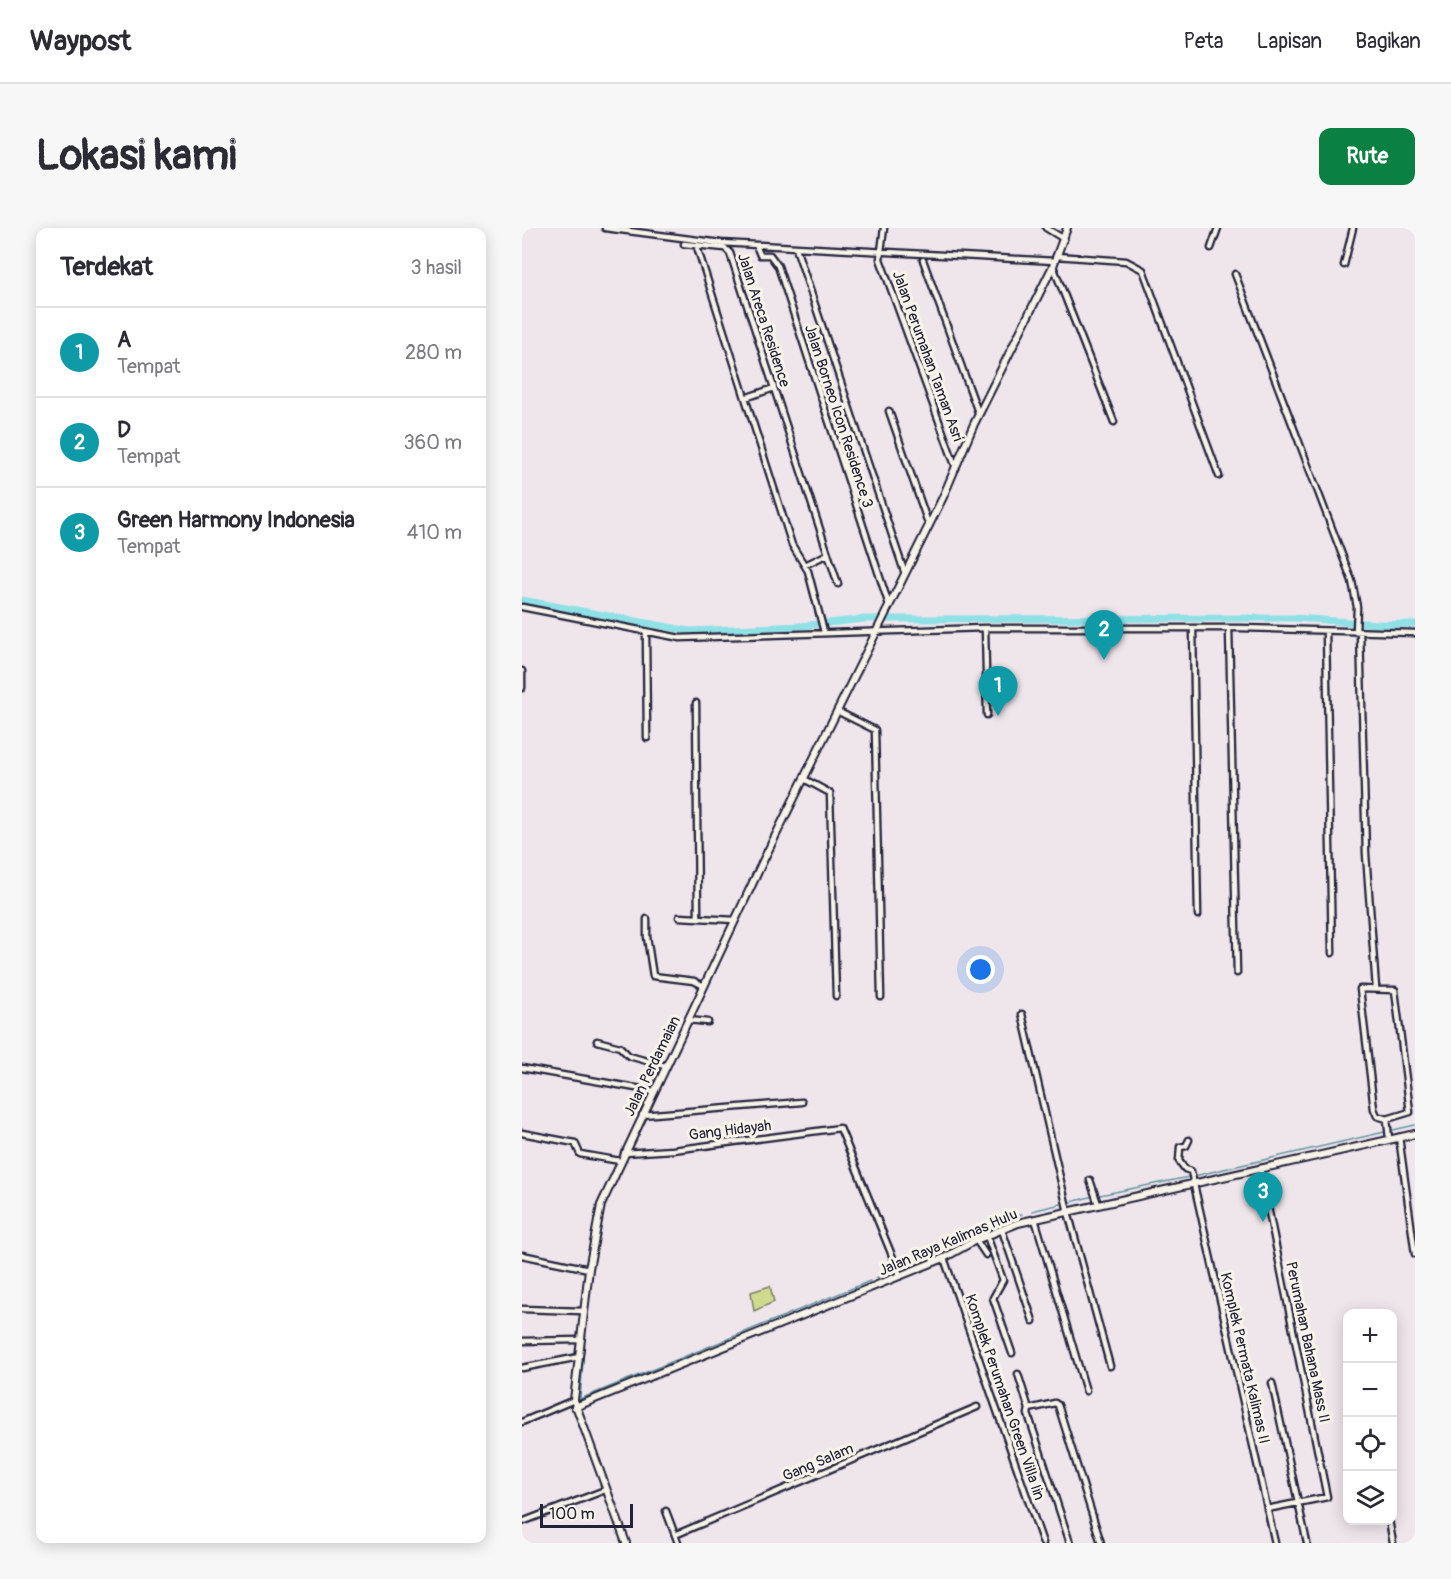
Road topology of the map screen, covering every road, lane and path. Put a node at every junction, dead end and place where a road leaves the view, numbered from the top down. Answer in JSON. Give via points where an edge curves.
{"nodes":[{"id":1,"x":605,"y":228,"type":"edge"},
{"id":2,"x":884,"y":228,"type":"edge"},
{"id":3,"x":1046,"y":228,"type":"edge"},
{"id":4,"x":1067,"y":228,"type":"edge"},
{"id":5,"x":1218,"y":228,"type":"edge"},
{"id":6,"x":1353,"y":228,"type":"edge"},
{"id":7,"x":1062,"y":238,"type":"junction"},
{"id":8,"x":684,"y":244,"type":"dead end"},
{"id":9,"x":756,"y":245,"type":"junction"},
{"id":10,"x":697,"y":247,"type":"junction"},
{"id":11,"x":1211,"y":248,"type":"dead end"},
{"id":12,"x":797,"y":251,"type":"dead end"},
{"id":13,"x":880,"y":251,"type":"junction"},
{"id":14,"x":923,"y":260,"type":"dead end"},
{"id":15,"x":1055,"y":261,"type":"junction"},
{"id":16,"x":1344,"y":265,"type":"dead end"},
{"id":17,"x":1235,"y":274,"type":"dead end"},
{"id":18,"x":774,"y":388,"type":"junction"},
{"id":19,"x":745,"y":398,"type":"junction"},
{"id":20,"x":889,"y":411,"type":"dead end"},
{"id":21,"x":979,"y":415,"type":"junction"},
{"id":22,"x":1114,"y":422,"type":"dead end"},
{"id":23,"x":956,"y":468,"type":"junction"},
{"id":24,"x":1219,"y":476,"type":"dead end"},
{"id":25,"x":929,"y":526,"type":"junction"},
{"id":26,"x":828,"y":554,"type":"junction"},
{"id":27,"x":805,"y":565,"type":"junction"},
{"id":28,"x":904,"y":574,"type":"junction"},
{"id":29,"x":838,"y":584,"type":"dead end"},
{"id":30,"x":889,"y":605,"type":"junction"},
{"id":31,"x":522,"y":608,"type":"edge"},
{"id":32,"x":878,"y":628,"type":"junction"},
{"id":33,"x":985,"y":628,"type":"junction"},
{"id":34,"x":1193,"y":629,"type":"junction"},
{"id":35,"x":1229,"y":629,"type":"junction"},
{"id":36,"x":1326,"y":631,"type":"junction"},
{"id":37,"x":1357,"y":631,"type":"junction"},
{"id":38,"x":825,"y":632,"type":"junction"},
{"id":39,"x":646,"y":633,"type":"junction"},
{"id":40,"x":1415,"y":633,"type":"edge"},
{"id":41,"x":522,"y":671,"type":"edge"},
{"id":42,"x":522,"y":688,"type":"edge"},
{"id":43,"x":696,"y":704,"type":"dead end"},
{"id":44,"x":837,"y":711,"type":"junction"},
{"id":45,"x":987,"y":715,"type":"dead end"},
{"id":46,"x":647,"y":738,"type":"dead end"},
{"id":47,"x":804,"y":779,"type":"junction"},
{"id":48,"x":1198,"y":915,"type":"dead end"},
{"id":49,"x":679,"y":917,"type":"dead end"},
{"id":50,"x":698,"y":918,"type":"junction"},
{"id":51,"x":647,"y":920,"type":"dead end"},
{"id":52,"x":735,"y":920,"type":"junction"},
{"id":53,"x":1332,"y":953,"type":"dead end"},
{"id":54,"x":1237,"y":972,"type":"dead end"},
{"id":55,"x":704,"y":986,"type":"junction"},
{"id":56,"x":1376,"y":988,"type":"junction"},
{"id":57,"x":836,"y":996,"type":"dead end"},
{"id":58,"x":881,"y":997,"type":"dead end"},
{"id":59,"x":1022,"y":1014,"type":"dead end"},
{"id":60,"x":688,"y":1020,"type":"junction"},
{"id":61,"x":708,"y":1022,"type":"dead end"},
{"id":62,"x":597,"y":1041,"type":"dead end"},
{"id":63,"x":665,"y":1066,"type":"junction"},
{"id":64,"x":522,"y":1068,"type":"edge"},
{"id":65,"x":653,"y":1091,"type":"junction"},
{"id":66,"x":802,"y":1102,"type":"dead end"},
{"id":67,"x":642,"y":1115,"type":"junction"},
{"id":68,"x":1387,"y":1119,"type":"junction"},
{"id":69,"x":522,"y":1133,"type":"edge"},
{"id":70,"x":1388,"y":1134,"type":"junction"},
{"id":71,"x":1415,"y":1134,"type":"edge"},
{"id":72,"x":1399,"y":1137,"type":"junction"},
{"id":73,"x":1189,"y":1140,"type":"dead end"},
{"id":74,"x":624,"y":1153,"type":"junction"},
{"id":75,"x":620,"y":1161,"type":"junction"},
{"id":76,"x":1260,"y":1167,"type":"junction"},
{"id":77,"x":1193,"y":1178,"type":"junction"},
{"id":78,"x":1089,"y":1180,"type":"dead end"},
{"id":79,"x":1098,"y":1204,"type":"junction"},
{"id":80,"x":1068,"y":1212,"type":"junction"},
{"id":81,"x":1035,"y":1219,"type":"junction"},
{"id":82,"x":1002,"y":1230,"type":"junction"},
{"id":83,"x":987,"y":1236,"type":"junction"},
{"id":84,"x":976,"y":1240,"type":"junction"},
{"id":85,"x":1415,"y":1254,"type":"edge"},
{"id":86,"x":522,"y":1255,"type":"edge"},
{"id":87,"x":986,"y":1255,"type":"dead end"},
{"id":88,"x":944,"y":1258,"type":"junction"},
{"id":89,"x":589,"y":1269,"type":"junction"},
{"id":90,"x":900,"y":1275,"type":"junction"},
{"id":91,"x":522,"y":1309,"type":"edge"},
{"id":92,"x":583,"y":1311,"type":"junction"},
{"id":93,"x":1033,"y":1321,"type":"dead end"},
{"id":94,"x":580,"y":1340,"type":"junction"},
{"id":95,"x":522,"y":1341,"type":"edge"},
{"id":96,"x":1012,"y":1353,"type":"dead end"},
{"id":97,"x":579,"y":1357,"type":"junction"},
{"id":98,"x":1110,"y":1366,"type":"dead end"},
{"id":99,"x":522,"y":1368,"type":"edge"},
{"id":100,"x":1018,"y":1374,"type":"dead end"},
{"id":101,"x":1272,"y":1383,"type":"dead end"},
{"id":102,"x":1086,"y":1391,"type":"dead end"},
{"id":103,"x":575,"y":1403,"type":"junction"},
{"id":104,"x":977,"y":1407,"type":"dead end"},
{"id":105,"x":1029,"y":1409,"type":"junction"},
{"id":106,"x":522,"y":1422,"type":"edge"},
{"id":107,"x":605,"y":1490,"type":"junction"},
{"id":108,"x":1298,"y":1503,"type":"junction"},
{"id":109,"x":1267,"y":1509,"type":"junction"},
{"id":110,"x":666,"y":1511,"type":"dead end"},
{"id":111,"x":522,"y":1522,"type":"edge"},
{"id":112,"x":1390,"y":1525,"type":"edge"},
{"id":113,"x":675,"y":1535,"type":"junction"},
{"id":114,"x":626,"y":1543,"type":"edge"},
{"id":115,"x":678,"y":1543,"type":"edge"},
{"id":116,"x":1043,"y":1543,"type":"edge"},
{"id":117,"x":1070,"y":1543,"type":"edge"},
{"id":118,"x":1101,"y":1543,"type":"edge"},
{"id":119,"x":1275,"y":1543,"type":"edge"},
{"id":120,"x":1307,"y":1543,"type":"edge"},
{"id":121,"x":1393,"y":1543,"type":"edge"}],
"edges":[{"from":1,"to":9,"type":"street"},
{"from":2,"to":13,"type":"street"},
{"from":3,"to":7,"type":"street"},
{"from":4,"to":7,"type":"street","name":"Jalan Perdamaian"},
{"from":5,"to":11,"type":"street"},
{"from":6,"to":16,"type":"street"},
{"from":7,"to":15,"type":"street","name":"Jalan Perdamaian"},
{"from":8,"to":10,"type":"street"},
{"from":9,"to":13,"type":"street"},
{"from":9,"to":30,"type":"street","name":"Jalan Borneo Icon Residence 3","via":[[760,255],[770,255],[778,266]]},
{"from":10,"to":18,"type":"street","name":"Jalan Areca Residence","via":[[729,250]]},
{"from":10,"to":19,"type":"street"},
{"from":12,"to":28,"type":"street","name":"Jalan Borneo Icon Residence 3"},
{"from":13,"to":15,"type":"street"},
{"from":13,"to":23,"type":"street","name":"Jalan Perumahan Taman Asri"},
{"from":14,"to":21,"type":"street"},
{"from":15,"to":21,"type":"street","name":"Jalan Perdamaian"},
{"from":15,"to":22,"type":"street"},
{"from":15,"to":24,"type":"street","via":[[1126,261],[1143,270]]},
{"from":17,"to":37,"type":"street","via":[[1352,581]]},
{"from":18,"to":19,"type":"street"},
{"from":18,"to":26,"type":"street","name":"Jalan Areca Residence"},
{"from":19,"to":27,"type":"street","via":[[792,545]]},
{"from":20,"to":25,"type":"street"},
{"from":21,"to":23,"type":"street","name":"Jalan Perdamaian"},
{"from":23,"to":25,"type":"street","name":"Jalan Perdamaian"},
{"from":25,"to":28,"type":"street","name":"Jalan Perdamaian"},
{"from":26,"to":27,"type":"street"},
{"from":26,"to":29,"type":"street","name":"Jalan Areca Residence"},
{"from":27,"to":38,"type":"street"},
{"from":28,"to":30,"type":"street","name":"Jalan Perdamaian"},
{"from":30,"to":32,"type":"street","name":"Jalan Perdamaian"},
{"from":31,"to":39,"type":"street"},
{"from":32,"to":33,"type":"street"},
{"from":32,"to":38,"type":"street"},
{"from":32,"to":44,"type":"street","name":"Jalan Perdamaian"},
{"from":33,"to":34,"type":"street"},
{"from":33,"to":45,"type":"street"},
{"from":34,"to":35,"type":"street"},
{"from":34,"to":48,"type":"street"},
{"from":35,"to":36,"type":"street"},
{"from":35,"to":54,"type":"street"},
{"from":36,"to":37,"type":"street"},
{"from":36,"to":53,"type":"street"},
{"from":37,"to":40,"type":"street"},
{"from":37,"to":56,"type":"street"},
{"from":38,"to":39,"type":"street","via":[[698,638]]},
{"from":39,"to":46,"type":"street"},
{"from":41,"to":42,"type":"street"},
{"from":43,"to":50,"type":"street"},
{"from":44,"to":47,"type":"street","name":"Jalan Perdamaian"},
{"from":44,"to":58,"type":"street","via":[[875,730]]},
{"from":47,"to":52,"type":"street","name":"Jalan Perdamaian"},
{"from":47,"to":57,"type":"street","via":[[830,793]]},
{"from":49,"to":50,"type":"street"},
{"from":50,"to":52,"type":"street"},
{"from":51,"to":55,"type":"street","via":[[652,976],[694,981]]},
{"from":52,"to":55,"type":"street","name":"Jalan Perdamaian"},
{"from":55,"to":60,"type":"street","name":"Jalan Perdamaian"},
{"from":56,"to":68,"type":"street","via":[[1360,989],[1374,1109],[1379,1118]]},
{"from":56,"to":68,"type":"street","via":[[1395,990],[1410,1112]]},
{"from":59,"to":80,"type":"street"},
{"from":60,"to":61,"type":"street"},
{"from":60,"to":63,"type":"street","name":"Jalan Perdamaian"},
{"from":62,"to":63,"type":"street","via":[[620,1047],[629,1056]]},
{"from":63,"to":65,"type":"street","name":"Jalan Perdamaian"},
{"from":64,"to":65,"type":"street"},
{"from":65,"to":67,"type":"street","name":"Jalan Perdamaian"},
{"from":66,"to":67,"type":"street"},
{"from":67,"to":74,"type":"street","name":"Jalan Perdamaian"},
{"from":68,"to":70,"type":"street"},
{"from":69,"to":75,"type":"street","via":[[575,1143],[580,1154]]},
{"from":70,"to":72,"type":"street","name":"Jalan Raya Kalimas Hulu"},
{"from":70,"to":76,"type":"street","name":"Jalan Raya Kalimas Hulu"},
{"from":71,"to":72,"type":"street","name":"Jalan Raya Kalimas Hulu"},
{"from":72,"to":85,"type":"street"},
{"from":73,"to":77,"type":"street","name":"Komplek Permata Kalimas II","via":[[1180,1148],[1179,1161]]},
{"from":74,"to":75,"type":"street","name":"Jalan Perdamaian"},
{"from":74,"to":90,"type":"street","name":"Gang Hidayah","via":[[840,1128]]},
{"from":75,"to":89,"type":"street","name":"Jalan Perdamaian","via":[[601,1205]]},
{"from":76,"to":77,"type":"street","name":"Jalan Raya Kalimas Hulu"},
{"from":76,"to":108,"type":"street","name":"Perumahan Bahana Mass II","via":[[1327,1497]]},
{"from":77,"to":79,"type":"street","name":"Jalan Raya Kalimas Hulu"},
{"from":77,"to":109,"type":"street","name":"Komplek Permata Kalimas II"},
{"from":78,"to":79,"type":"street"},
{"from":79,"to":80,"type":"street","name":"Jalan Raya Kalimas Hulu"},
{"from":80,"to":81,"type":"street","name":"Jalan Raya Kalimas Hulu"},
{"from":80,"to":98,"type":"street"},
{"from":81,"to":82,"type":"street","name":"Jalan Raya Kalimas Hulu"},
{"from":81,"to":102,"type":"street"},
{"from":82,"to":83,"type":"street","name":"Jalan Raya Kalimas Hulu"},
{"from":82,"to":93,"type":"street"},
{"from":83,"to":84,"type":"street","name":"Jalan Raya Kalimas Hulu"},
{"from":83,"to":96,"type":"street","via":[[1003,1280],[994,1301]]},
{"from":84,"to":87,"type":"street"},
{"from":84,"to":88,"type":"street","name":"Jalan Raya Kalimas Hulu"},
{"from":86,"to":89,"type":"street"},
{"from":88,"to":90,"type":"street","name":"Jalan Raya Kalimas Hulu"},
{"from":88,"to":116,"type":"street","name":"Komplek Perumahan Green Villa Iin"},
{"from":89,"to":92,"type":"street","name":"Jalan Perdamaian"},
{"from":90,"to":103,"type":"street","name":"Jalan Raya Kalimas Hulu"},
{"from":91,"to":92,"type":"street"},
{"from":92,"to":94,"type":"street","name":"Jalan Perdamaian"},
{"from":94,"to":95,"type":"street"},
{"from":94,"to":97,"type":"street","name":"Jalan Perdamaian"},
{"from":97,"to":99,"type":"street"},
{"from":97,"to":103,"type":"street","name":"Jalan Perdamaian"},
{"from":100,"to":105,"type":"street"},
{"from":101,"to":108,"type":"street"},
{"from":103,"to":106,"type":"street"},
{"from":103,"to":107,"type":"street","name":"Jalan Perdamaian"},
{"from":104,"to":113,"type":"street","name":"Gang Salam"},
{"from":105,"to":117,"type":"street"},
{"from":105,"to":118,"type":"street","via":[[1058,1405]]},
{"from":107,"to":111,"type":"street"},
{"from":107,"to":114,"type":"street","name":"Jalan Perdamaian"},
{"from":108,"to":109,"type":"street","name":"Perumahan Bahana Mass II"},
{"from":108,"to":120,"type":"street"},
{"from":109,"to":119,"type":"street","name":"Komplek Permata Kalimas II"},
{"from":110,"to":113,"type":"street"},
{"from":112,"to":121,"type":"street"},
{"from":113,"to":115,"type":"street"}]}
